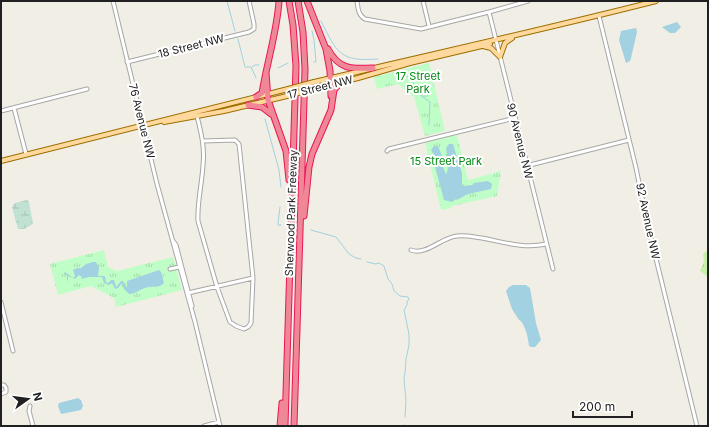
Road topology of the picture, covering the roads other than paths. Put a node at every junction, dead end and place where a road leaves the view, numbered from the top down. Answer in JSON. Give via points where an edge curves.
{"nodes":[{"id":1,"x":113,"y":1,"type":"edge"},
{"id":2,"x":249,"y":1,"type":"edge"},
{"id":3,"x":279,"y":1,"type":"edge"},
{"id":4,"x":289,"y":1,"type":"edge"},
{"id":5,"x":298,"y":1,"type":"edge"},
{"id":6,"x":307,"y":1,"type":"edge"},
{"id":7,"x":357,"y":1,"type":"edge"},
{"id":8,"x":423,"y":1,"type":"edge"},
{"id":9,"x":528,"y":1,"type":"edge"},
{"id":10,"x":656,"y":1,"type":"edge"},
{"id":11,"x":489,"y":12,"type":"junction"},
{"id":12,"x":599,"y":16,"type":"junction"},
{"id":13,"x":429,"y":26,"type":"junction"},
{"id":14,"x":514,"y":36,"type":"junction"},
{"id":15,"x":496,"y":40,"type":"junction"},
{"id":16,"x":324,"y":41,"type":"junction"},
{"id":17,"x":483,"y":46,"type":"junction"},
{"id":18,"x":500,"y":56,"type":"junction"},
{"id":19,"x":128,"y":62,"type":"junction"},
{"id":20,"x":373,"y":68,"type":"junction"},
{"id":21,"x":266,"y":72,"type":"junction"},
{"id":22,"x":331,"y":78,"type":"junction"},
{"id":23,"x":340,"y":83,"type":"junction"},
{"id":24,"x":331,"y":85,"type":"junction"},
{"id":25,"x":88,"y":89,"type":"dead end"},
{"id":26,"x":267,"y":94,"type":"junction"},
{"id":27,"x":256,"y":97,"type":"junction"},
{"id":28,"x":268,"y":100,"type":"junction"},
{"id":29,"x":248,"y":105,"type":"junction"},
{"id":30,"x":14,"y":108,"type":"junction"},
{"id":31,"x":1,"y":111,"type":"edge"},
{"id":32,"x":197,"y":116,"type":"junction"},
{"id":33,"x":328,"y":117,"type":"junction"},
{"id":34,"x":515,"y":118,"type":"junction"},
{"id":35,"x":142,"y":126,"type":"junction"},
{"id":36,"x":277,"y":126,"type":"junction"},
{"id":37,"x":629,"y":140,"type":"junction"},
{"id":38,"x":203,"y":141,"type":"junction"},
{"id":39,"x":387,"y":151,"type":"dead end"},
{"id":40,"x":26,"y":154,"type":"junction"},
{"id":41,"x":1,"y":161,"type":"edge"},
{"id":42,"x":526,"y":166,"type":"junction"},
{"id":43,"x":291,"y":235,"type":"junction"},
{"id":44,"x":300,"y":238,"type":"junction"},
{"id":45,"x":174,"y":241,"type":"junction"},
{"id":46,"x":546,"y":244,"type":"junction"},
{"id":47,"x":411,"y":250,"type":"dead end"},
{"id":48,"x":179,"y":267,"type":"junction"},
{"id":49,"x":170,"y":269,"type":"dead end"},
{"id":50,"x":553,"y":269,"type":"dead end"},
{"id":51,"x":253,"y":278,"type":"junction"},
{"id":52,"x":217,"y":287,"type":"junction"},
{"id":53,"x":188,"y":293,"type":"junction"},
{"id":54,"x":1,"y":302,"type":"edge"},
{"id":55,"x":13,"y":351,"type":"dead end"},
{"id":56,"x":286,"y":382,"type":"junction"},
{"id":57,"x":1,"y":385,"type":"edge"},
{"id":58,"x":1,"y":394,"type":"edge"},
{"id":59,"x":295,"y":395,"type":"junction"},
{"id":60,"x":30,"y":406,"type":"dead end"},
{"id":61,"x":219,"y":424,"type":"edge"},
{"id":62,"x":33,"y":426,"type":"edge"},
{"id":63,"x":204,"y":426,"type":"edge"},
{"id":64,"x":280,"y":426,"type":"edge"},
{"id":65,"x":285,"y":426,"type":"edge"},
{"id":66,"x":294,"y":426,"type":"edge"},
{"id":67,"x":298,"y":426,"type":"edge"},
{"id":68,"x":697,"y":426,"type":"edge"}],
"edges":[{"from":1,"to":19,"type":"street","name":"76 Avenue NW"},
{"from":2,"to":19,"type":"street","name":"18 Street NW","via":[[254,24],[254,28],[249,32]]},
{"from":3,"to":21,"type":"highway"},
{"from":4,"to":43,"type":"highway","name":"Sherwood Park Freeway","via":[[296,66]]},
{"from":5,"to":44,"type":"highway","name":"Sherwood Park Freeway","via":[[305,57]]},
{"from":6,"to":16,"type":"highway"},
{"from":7,"to":13,"type":"street","via":[[360,14],[365,19],[418,28]]},
{"from":8,"to":13,"type":"street"},
{"from":9,"to":11,"type":"street"},
{"from":10,"to":12,"type":"main road","name":"17 Street NW"},
{"from":11,"to":13,"type":"street"},
{"from":11,"to":15,"type":"street","name":"90 Avenue NW"},
{"from":12,"to":14,"type":"main road","name":"17 Street NW"},
{"from":12,"to":37,"type":"street","name":"92 Avenue NW"},
{"from":14,"to":15,"type":"main road","name":"17 Street NW"},
{"from":14,"to":18,"type":"main road","via":[[505,43]]},
{"from":15,"to":17,"type":"main road","name":"17 Street NW"},
{"from":15,"to":18,"type":"street","name":"90 Avenue NW"},
{"from":15,"to":20,"type":"main road","name":"17 Street NW"},
{"from":16,"to":20,"type":"highway","via":[[332,56],[342,65],[354,69]]},
{"from":16,"to":22,"type":"highway"},
{"from":17,"to":18,"type":"main road","via":[[491,48]]},
{"from":17,"to":23,"type":"main road","name":"17 Street NW"},
{"from":18,"to":34,"type":"street","name":"90 Avenue NW"},
{"from":19,"to":35,"type":"street","name":"76 Avenue NW"},
{"from":20,"to":22,"type":"main road","name":"17 Street NW"},
{"from":21,"to":26,"type":"highway"},
{"from":21,"to":27,"type":"highway","via":[[262,92]]},
{"from":22,"to":24,"type":"highway"},
{"from":22,"to":26,"type":"main road","name":"17 Street NW","bridge":true},
{"from":23,"to":24,"type":"main road","name":"17 Street NW"},
{"from":23,"to":33,"type":"highway","via":[[334,90]]},
{"from":24,"to":28,"type":"main road","name":"17 Street NW","bridge":true},
{"from":24,"to":33,"type":"highway"},
{"from":25,"to":30,"type":"street"},
{"from":26,"to":27,"type":"main road","name":"17 Street NW"},
{"from":26,"to":28,"type":"highway"},
{"from":27,"to":35,"type":"main road","name":"17 Street NW"},
{"from":28,"to":29,"type":"main road","name":"17 Street NW"},
{"from":28,"to":36,"type":"highway"},
{"from":29,"to":32,"type":"main road","name":"17 Street NW"},
{"from":29,"to":36,"type":"highway","via":[[265,108]]},
{"from":30,"to":31,"type":"street"},
{"from":30,"to":40,"type":"street"},
{"from":32,"to":35,"type":"main road","name":"17 Street NW"},
{"from":32,"to":38,"type":"street"},
{"from":33,"to":44,"type":"highway","via":[[309,167]]},
{"from":34,"to":39,"type":"street","via":[[390,148]]},
{"from":34,"to":42,"type":"street","name":"90 Avenue NW"},
{"from":35,"to":40,"type":"main road","name":"17 Street NW"},
{"from":35,"to":45,"type":"street","name":"76 Avenue NW"},
{"from":36,"to":43,"type":"highway","via":[[288,158]]},
{"from":37,"to":42,"type":"street"},
{"from":37,"to":68,"type":"street","name":"92 Avenue NW","via":[[646,222]]},
{"from":38,"to":51,"type":"street","via":[[237,141],[239,144]]},
{"from":38,"to":52,"type":"street","via":[[198,221]]},
{"from":40,"to":41,"type":"main road","name":"17 Street NW"},
{"from":42,"to":46,"type":"street","name":"90 Avenue NW"},
{"from":43,"to":56,"type":"highway","name":"Sherwood Park Freeway"},
{"from":44,"to":59,"type":"highway","name":"Sherwood Park Freeway"},
{"from":45,"to":48,"type":"street","name":"76 Avenue NW"},
{"from":45,"to":53,"type":"street","name":"76 Avenue NW"},
{"from":46,"to":47,"type":"street","via":[[527,246],[459,235],[446,238],[429,248]]},
{"from":46,"to":50,"type":"street","name":"90 Avenue NW"},
{"from":48,"to":49,"type":"street"},
{"from":48,"to":53,"type":"street","name":"76 Avenue NW"},
{"from":51,"to":52,"type":"street"},
{"from":51,"to":52,"type":"street","via":[[250,324],[244,329],[230,322]]},
{"from":52,"to":53,"type":"street"},
{"from":53,"to":61,"type":"street","name":"76 Avenue NW"},
{"from":54,"to":55,"type":"street"},
{"from":56,"to":64,"type":"highway"},
{"from":56,"to":65,"type":"highway","name":"Sherwood Park Freeway"},
{"from":57,"to":58,"type":"street","via":[[4,385],[6,392]]},
{"from":59,"to":66,"type":"highway","name":"Sherwood Park Freeway"},
{"from":59,"to":67,"type":"highway"},
{"from":60,"to":62,"type":"street"},
{"from":61,"to":63,"type":"street"}]}
